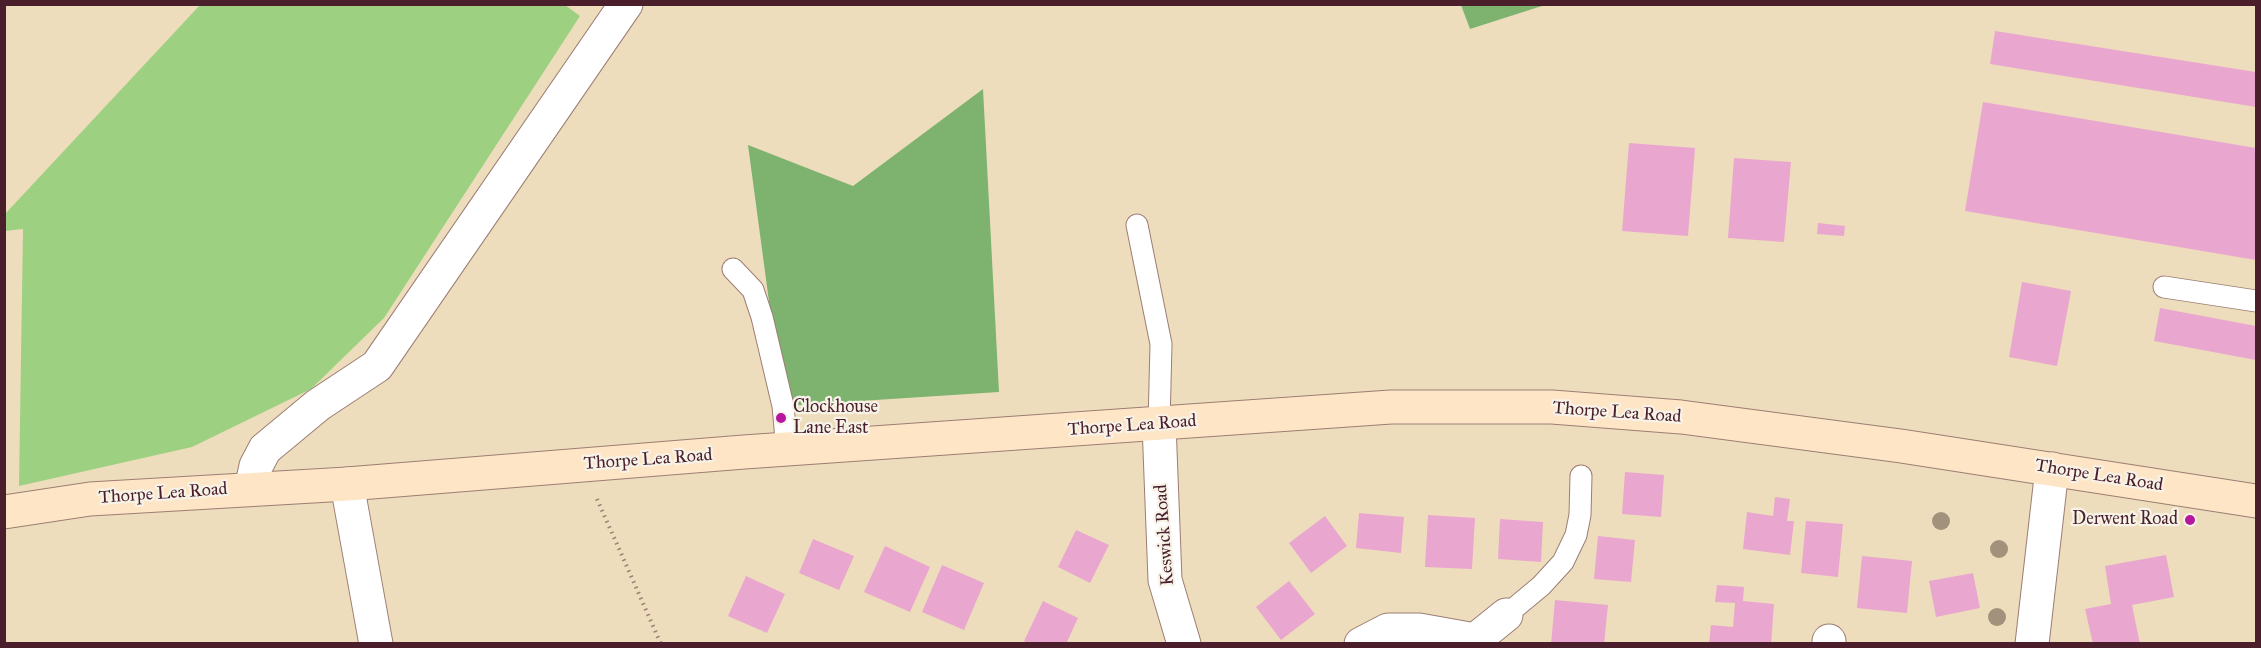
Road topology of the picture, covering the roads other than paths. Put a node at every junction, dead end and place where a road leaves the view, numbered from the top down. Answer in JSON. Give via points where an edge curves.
{"nodes":[{"id":1,"x":626,"y":4,"type":"edge"},
{"id":2,"x":1137,"y":225,"type":"dead end"},
{"id":3,"x":733,"y":269,"type":"dead end"},
{"id":4,"x":2164,"y":287,"type":"dead end"},
{"id":5,"x":2256,"y":301,"type":"edge"},
{"id":6,"x":1160,"y":424,"type":"junction"},
{"id":7,"x":787,"y":450,"type":"junction"},
{"id":8,"x":2052,"y":469,"type":"junction"},
{"id":9,"x":1581,"y":476,"type":"dead end"},
{"id":10,"x":347,"y":484,"type":"junction"},
{"id":11,"x":251,"y":489,"type":"junction"},
{"id":12,"x":2256,"y":501,"type":"edge"},
{"id":13,"x":4,"y":512,"type":"edge"},
{"id":14,"x":1506,"y":615,"type":"joint"},
{"id":15,"x":376,"y":644,"type":"edge"},
{"id":16,"x":1185,"y":644,"type":"edge"},
{"id":17,"x":1360,"y":644,"type":"edge"},
{"id":18,"x":2032,"y":644,"type":"edge"}],
"edges":[{"from":1,"to":11,"type":"street","via":[[377,366],[318,405],[265,449]]},
{"from":2,"to":6,"type":"lane","via":[[1161,344]]},
{"from":3,"to":7,"type":"lane","via":[[753,290],[762,317],[783,406]]},
{"from":4,"to":5,"type":"lane"},
{"from":6,"to":7,"type":"main road","name":"Thorpe Lea Road"},
{"from":6,"to":8,"type":"main road","name":"Thorpe Lea Road","via":[[1391,407],[1552,407],[1681,417]]},
{"from":6,"to":16,"type":"street","name":"Keswick Road","via":[[1165,580]]},
{"from":7,"to":10,"type":"main road","name":"Thorpe Lea Road"},
{"from":8,"to":12,"type":"main road","name":"Thorpe Lea Road"},
{"from":8,"to":18,"type":"street"},
{"from":9,"to":14,"type":"lane","via":[[1576,535],[1563,562]]},
{"from":10,"to":11,"type":"main road","name":"Thorpe Lea Road"},
{"from":10,"to":15,"type":"street"},
{"from":11,"to":13,"type":"main road","name":"Thorpe Lea Road","via":[[90,499]]},
{"from":14,"to":17,"type":"street","via":[[1475,640],[1419,630],[1388,630]]}]}
